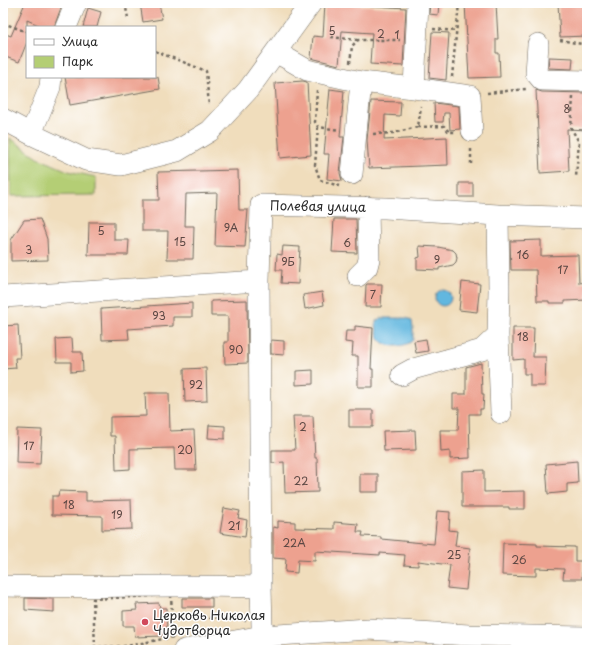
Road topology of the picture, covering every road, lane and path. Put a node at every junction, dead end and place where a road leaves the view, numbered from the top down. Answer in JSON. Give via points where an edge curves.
{"nodes":[{"id":1,"x":76,"y":3,"type":"edge"},
{"id":2,"x":125,"y":3,"type":"edge"},
{"id":3,"x":311,"y":3,"type":"edge"},
{"id":4,"x":418,"y":3,"type":"edge"},
{"id":5,"x":459,"y":3,"type":"edge"},
{"id":6,"x":128,"y":18,"type":"dead end"},
{"id":7,"x":3,"y":23,"type":"edge"},
{"id":8,"x":66,"y":26,"type":"edge"},
{"id":9,"x":456,"y":31,"type":"junction"},
{"id":10,"x":26,"y":32,"type":"edge"},
{"id":11,"x":417,"y":34,"type":"junction"},
{"id":12,"x":331,"y":37,"type":"dead end"},
{"id":13,"x":358,"y":40,"type":"junction"},
{"id":14,"x":560,"y":40,"type":"dead end"},
{"id":15,"x":538,"y":44,"type":"dead end"},
{"id":16,"x":587,"y":45,"type":"edge"},
{"id":17,"x":156,"y":51,"type":"edge"},
{"id":18,"x":276,"y":52,"type":"junction"},
{"id":19,"x":319,"y":73,"type":"junction"},
{"id":20,"x":51,"y":78,"type":"edge"},
{"id":21,"x":542,"y":80,"type":"junction"},
{"id":22,"x":355,"y":81,"type":"junction"},
{"id":23,"x":581,"y":81,"type":"edge"},
{"id":24,"x":418,"y":89,"type":"junction"},
{"id":25,"x":460,"y":95,"type":"junction"},
{"id":26,"x":3,"y":119,"type":"edge"},
{"id":27,"x":318,"y":127,"type":"junction"},
{"id":28,"x":418,"y":127,"type":"junction"},
{"id":29,"x":472,"y":130,"type":"joint"},
{"id":30,"x":210,"y":131,"type":"junction"},
{"id":31,"x":356,"y":131,"type":"junction"},
{"id":32,"x":31,"y":134,"type":"junction"},
{"id":33,"x":352,"y":174,"type":"joint"},
{"id":34,"x":576,"y":177,"type":"dead end"},
{"id":35,"x":368,"y":207,"type":"junction"},
{"id":36,"x":498,"y":215,"type":"junction"},
{"id":37,"x":587,"y":218,"type":"edge"},
{"id":38,"x":358,"y":276,"type":"dead end"},
{"id":39,"x":259,"y":281,"type":"junction"},
{"id":40,"x":3,"y":297,"type":"edge"},
{"id":41,"x":498,"y":335,"type":"junction"},
{"id":42,"x":402,"y":375,"type":"dead end"},
{"id":43,"x":501,"y":413,"type":"dead end"},
{"id":44,"x":3,"y":586,"type":"edge"},
{"id":45,"x":261,"y":587,"type":"junction"},
{"id":46,"x":233,"y":617,"type":"dead end"},
{"id":47,"x":167,"y":619,"type":"dead end"},
{"id":48,"x":172,"y":619,"type":"junction"},
{"id":49,"x":263,"y":636,"type":"junction"},
{"id":50,"x":587,"y":637,"type":"edge"},
{"id":51,"x":184,"y":650,"type":"edge"}],
"edges":[{"from":1,"to":8,"type":"street"},
{"from":2,"to":6,"type":"path"},
{"from":3,"to":18,"type":"street"},
{"from":4,"to":11,"type":"street"},
{"from":5,"to":9,"type":"path"},
{"from":7,"to":10,"type":"path"},
{"from":9,"to":11,"type":"path"},
{"from":9,"to":25,"type":"path"},
{"from":11,"to":13,"type":"path"},
{"from":11,"to":24,"type":"street"},
{"from":12,"to":13,"type":"path"},
{"from":13,"to":22,"type":"path","via":[[352,46]]},
{"from":14,"to":16,"type":"path"},
{"from":15,"to":21,"type":"street","via":[[536,73]]},
{"from":17,"to":30,"type":"path","via":[[206,71]]},
{"from":18,"to":19,"type":"street","via":[[308,70]]},
{"from":18,"to":30,"type":"street","via":[[248,90]]},
{"from":19,"to":22,"type":"street"},
{"from":19,"to":27,"type":"path","via":[[315,122]]},
{"from":20,"to":32,"type":"street","via":[[50,87]]},
{"from":21,"to":23,"type":"street"},
{"from":21,"to":25,"type":"path","via":[[527,88]]},
{"from":22,"to":24,"type":"street"},
{"from":22,"to":31,"type":"street"},
{"from":23,"to":34,"type":"path","via":[[571,128],[579,142]]},
{"from":24,"to":25,"type":"street"},
{"from":24,"to":28,"type":"path"},
{"from":25,"to":29,"type":"street"},
{"from":26,"to":32,"type":"street"},
{"from":27,"to":31,"type":"path"},
{"from":27,"to":33,"type":"path","via":[[315,164],[320,180],[336,186],[352,186]]},
{"from":28,"to":29,"type":"path","via":[[444,126],[449,132]]},
{"from":28,"to":31,"type":"path","via":[[393,133],[369,134]]},
{"from":30,"to":32,"type":"street","via":[[177,151],[121,165],[86,160]]},
{"from":31,"to":33,"type":"street"},
{"from":35,"to":36,"type":"street","name":"Полевая улица"},
{"from":35,"to":38,"type":"street","via":[[369,259],[367,268]]},
{"from":35,"to":39,"type":"street","name":"Полевая улица","via":[[261,205]]},
{"from":36,"to":37,"type":"street","name":"Полевая улица"},
{"from":36,"to":41,"type":"street"},
{"from":39,"to":40,"type":"street"},
{"from":39,"to":45,"type":"street"},
{"from":41,"to":42,"type":"street","via":[[482,350],[413,369]]},
{"from":41,"to":43,"type":"street"},
{"from":44,"to":45,"type":"street"},
{"from":45,"to":49,"type":"street"},
{"from":46,"to":48,"type":"path"},
{"from":47,"to":48,"type":"path"},
{"from":48,"to":48,"type":"path","via":[[173,637],[127,646],[95,647],[93,598],[171,596]]},
{"from":49,"to":50,"type":"street","via":[[368,629],[469,635]]},
{"from":49,"to":51,"type":"street"}]}
